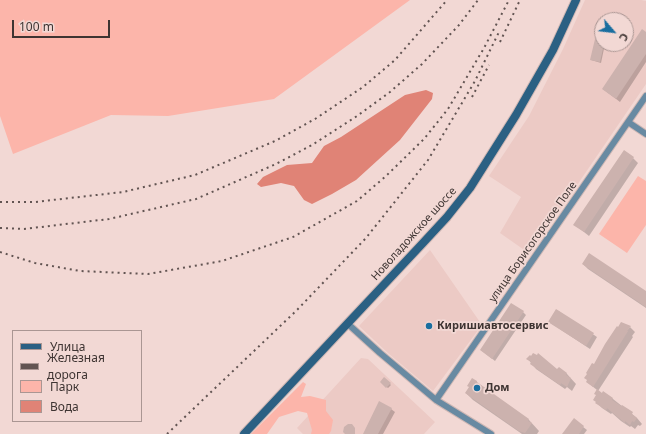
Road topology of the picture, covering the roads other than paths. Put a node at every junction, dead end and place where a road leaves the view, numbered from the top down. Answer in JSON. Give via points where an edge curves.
{"nodes":[{"id":1,"x":576,"y":0,"type":"edge"},
{"id":2,"x":646,"y":96,"type":"edge"},
{"id":3,"x":628,"y":122,"type":"junction"},
{"id":4,"x":646,"y":134,"type":"edge"},
{"id":5,"x":348,"y":324,"type":"junction"},
{"id":6,"x":436,"y":400,"type":"junction"},
{"id":7,"x":244,"y":434,"type":"edge"},
{"id":8,"x":491,"y":434,"type":"edge"}],
"edges":[{"from":1,"to":5,"type":"main road","name":"Новоладожское шоссе","via":[[553,50],[470,188]]},
{"from":2,"to":3,"type":"street","name":"улица Борисогорское Поле"},
{"from":3,"to":4,"type":"street"},
{"from":3,"to":6,"type":"street","name":"улица Борисогорское Поле"},
{"from":5,"to":6,"type":"street"},
{"from":5,"to":7,"type":"main road","name":"Новоладожское шоссе"},
{"from":6,"to":8,"type":"street"}]}
